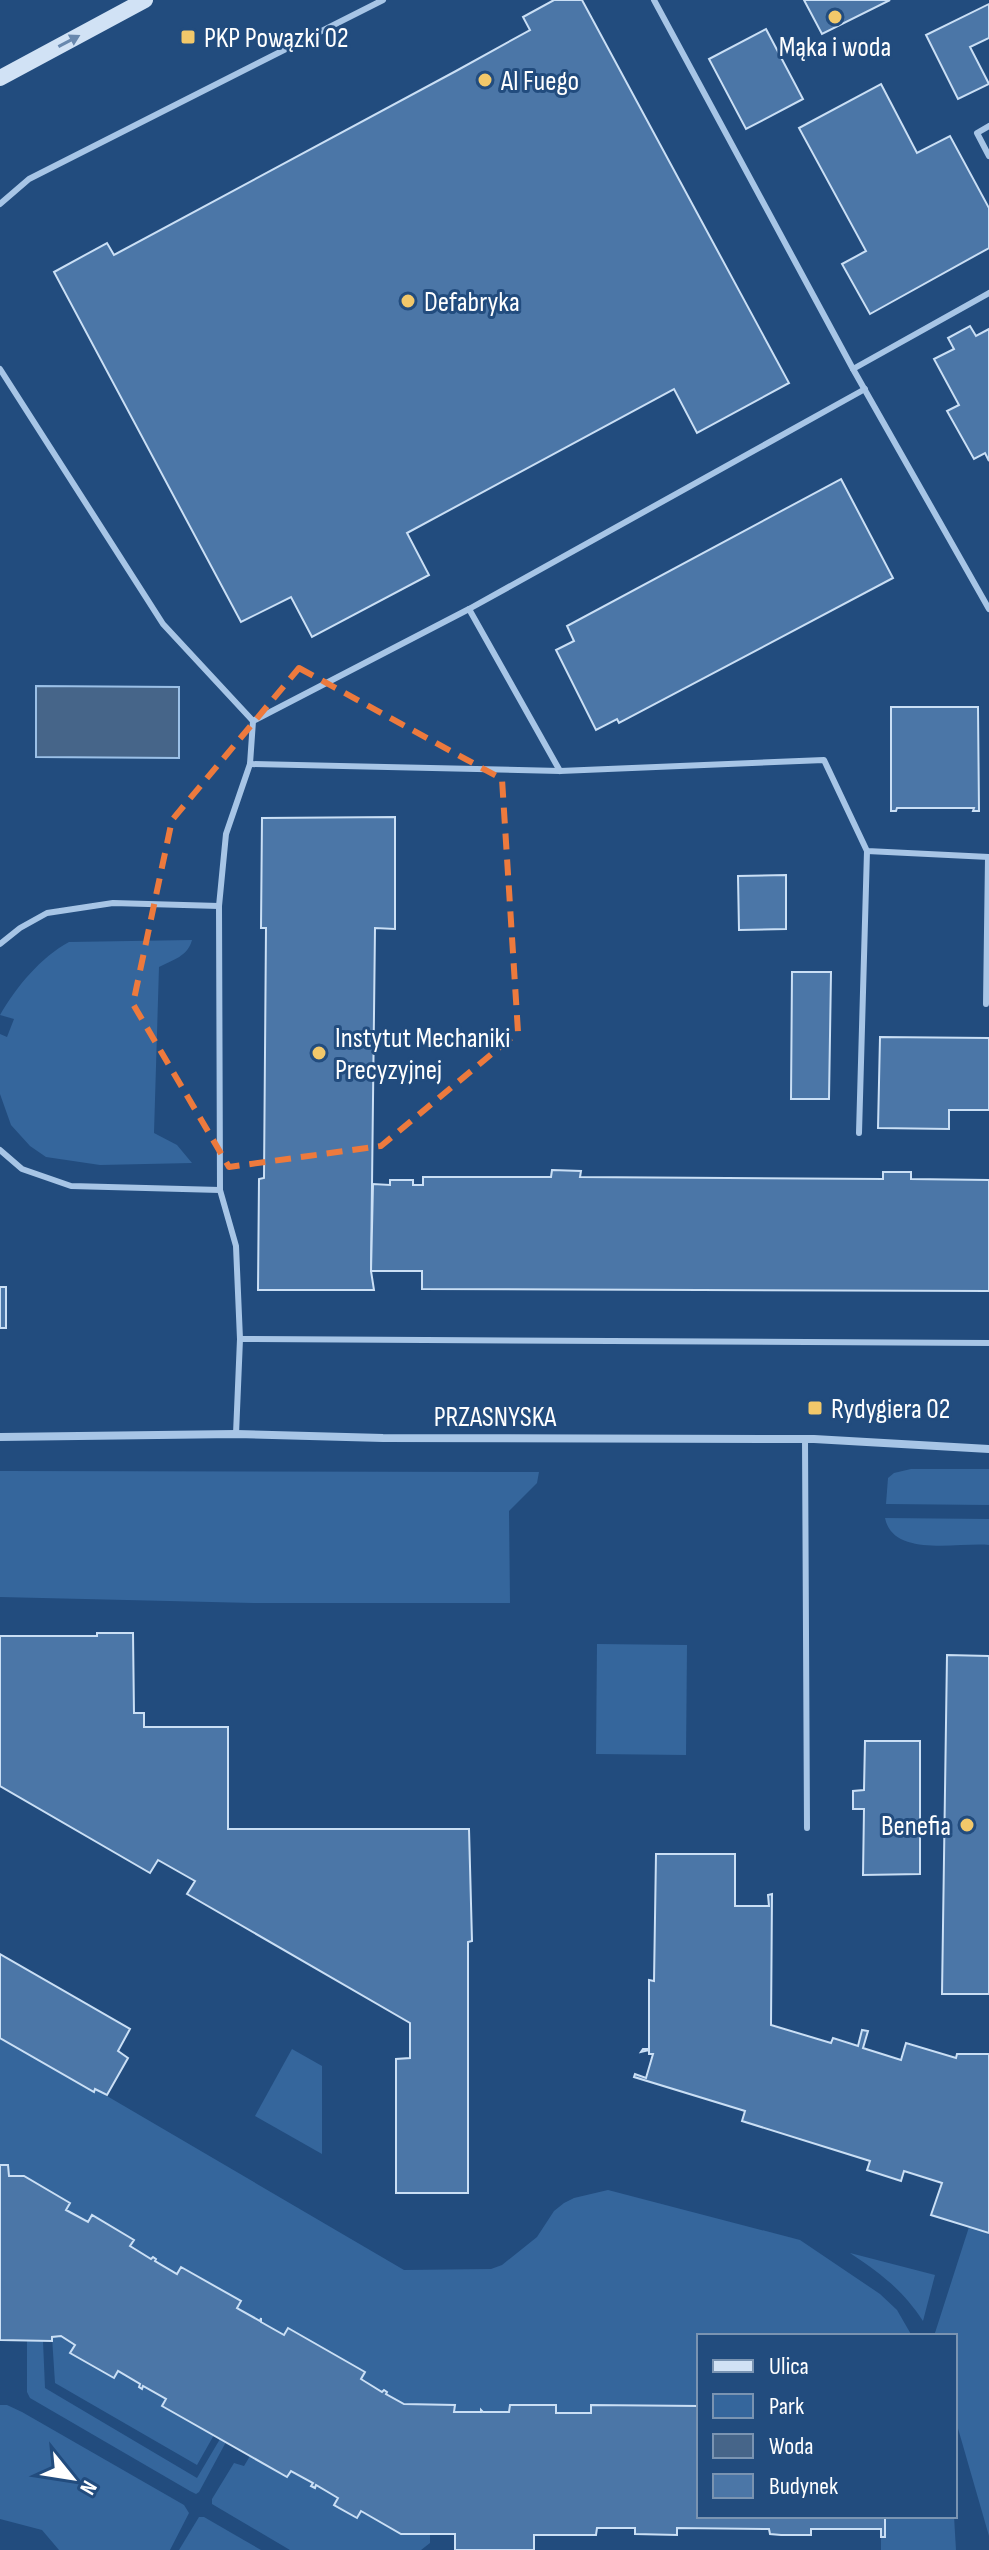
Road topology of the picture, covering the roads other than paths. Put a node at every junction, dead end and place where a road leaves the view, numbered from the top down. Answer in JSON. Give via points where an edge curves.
{"nodes":[{"id":1,"x":145,"y":0,"type":"edge"},
{"id":2,"x":383,"y":0,"type":"edge"},
{"id":3,"x":654,"y":0,"type":"edge"},
{"id":4,"x":0,"y":78,"type":"edge"},
{"id":5,"x":989,"y":126,"type":"edge"},
{"id":6,"x":989,"y":156,"type":"edge"},
{"id":7,"x":0,"y":204,"type":"edge"},
{"id":8,"x":989,"y":293,"type":"edge"},
{"id":9,"x":0,"y":369,"type":"edge"},
{"id":10,"x":853,"y":369,"type":"junction"},
{"id":11,"x":865,"y":389,"type":"junction"},
{"id":12,"x":469,"y":609,"type":"junction"},
{"id":13,"x":989,"y":609,"type":"edge"},
{"id":14,"x":253,"y":721,"type":"junction"},
{"id":15,"x":250,"y":764,"type":"junction"},
{"id":16,"x":560,"y":771,"type":"junction"},
{"id":17,"x":867,"y":851,"type":"junction"},
{"id":18,"x":989,"y":858,"type":"edge"},
{"id":19,"x":219,"y":906,"type":"junction"},
{"id":20,"x":0,"y":944,"type":"edge"},
{"id":21,"x":986,"y":1004,"type":"dead end"},
{"id":22,"x":859,"y":1133,"type":"dead end"},
{"id":23,"x":0,"y":1150,"type":"edge"},
{"id":24,"x":220,"y":1190,"type":"junction"},
{"id":25,"x":240,"y":1339,"type":"junction"},
{"id":26,"x":989,"y":1343,"type":"edge"},
{"id":27,"x":236,"y":1434,"type":"junction"},
{"id":28,"x":0,"y":1437,"type":"edge"},
{"id":29,"x":805,"y":1439,"type":"junction"},
{"id":30,"x":989,"y":1449,"type":"edge"},
{"id":31,"x":807,"y":1828,"type":"dead end"}],
"edges":[{"from":4,"to":1,"type":"main road","one_way":true},
{"from":2,"to":7,"type":"lane","via":[[29,179]]},
{"from":3,"to":10,"type":"lane"},
{"from":5,"to":6,"type":"lane","via":[[977,133]]},
{"from":8,"to":10,"type":"lane"},
{"from":9,"to":14,"type":"lane","via":[[163,624]]},
{"from":10,"to":11,"type":"lane"},
{"from":11,"to":12,"type":"lane"},
{"from":11,"to":13,"type":"lane"},
{"from":12,"to":14,"type":"lane"},
{"from":12,"to":16,"type":"lane"},
{"from":14,"to":15,"type":"lane"},
{"from":15,"to":16,"type":"lane"},
{"from":15,"to":19,"type":"lane","via":[[226,834]]},
{"from":16,"to":17,"type":"lane","via":[[824,760]]},
{"from":17,"to":18,"type":"lane"},
{"from":17,"to":22,"type":"lane"},
{"from":18,"to":21,"type":"lane"},
{"from":19,"to":20,"type":"lane","via":[[113,903],[47,913]]},
{"from":19,"to":24,"type":"lane"},
{"from":23,"to":24,"type":"lane","via":[[22,1169],[71,1186]]},
{"from":24,"to":25,"type":"lane","via":[[236,1246]]},
{"from":25,"to":26,"type":"lane"},
{"from":25,"to":27,"type":"lane"},
{"from":27,"to":28,"type":"street","name":"PRZASNYSKA"},
{"from":27,"to":29,"type":"street","name":"PRZASNYSKA"},
{"from":29,"to":30,"type":"street","name":"PRZASNYSKA"},
{"from":29,"to":31,"type":"lane"}]}
